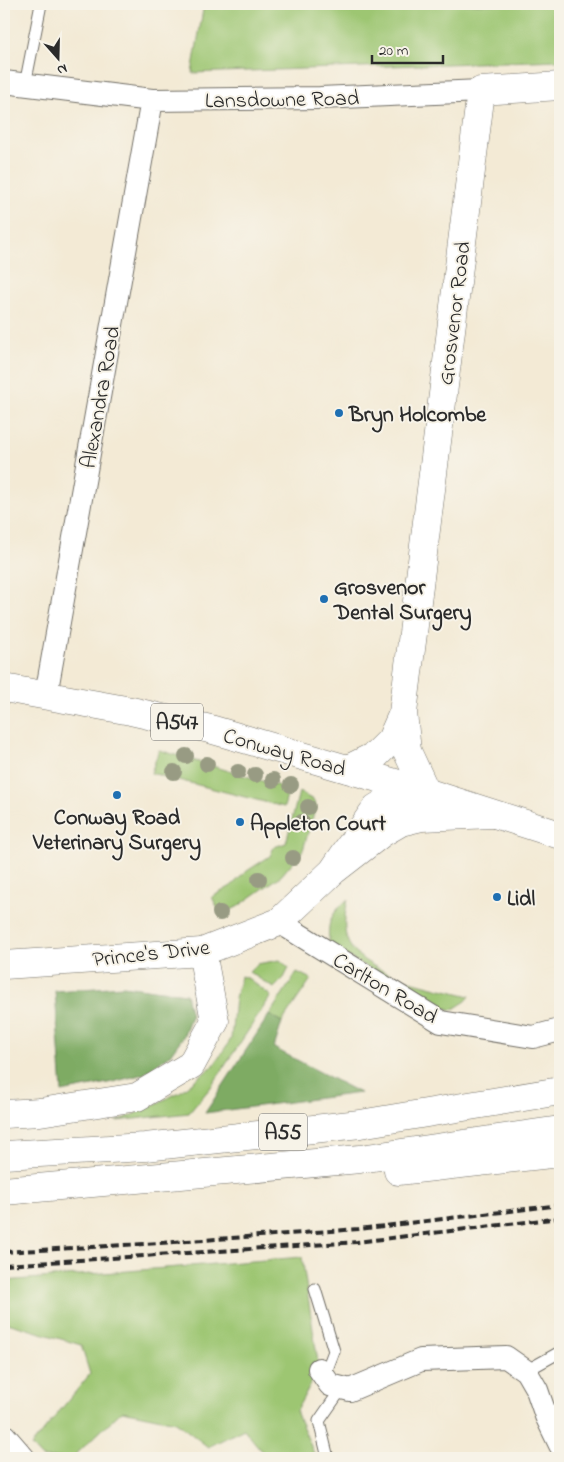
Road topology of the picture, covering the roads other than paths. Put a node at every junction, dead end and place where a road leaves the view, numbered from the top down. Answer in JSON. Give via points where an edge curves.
{"nodes":[{"id":1,"x":41,"y":4,"type":"edge"},
{"id":2,"x":15,"y":84,"type":"edge"},
{"id":3,"x":560,"y":86,"type":"edge"},
{"id":4,"x":481,"y":91,"type":"junction"},
{"id":5,"x":152,"y":100,"type":"junction"},
{"id":6,"x":4,"y":688,"type":"edge"},
{"id":7,"x":46,"y":695,"type":"junction"},
{"id":8,"x":403,"y":713,"type":"junction"},
{"id":9,"x":348,"y":769,"type":"junction"},
{"id":10,"x":426,"y":792,"type":"junction"},
{"id":11,"x":495,"y":814,"type":"junction"},
{"id":12,"x":560,"y":835,"type":"edge"},
{"id":13,"x":333,"y":871,"type":"junction"},
{"id":14,"x":279,"y":922,"type":"junction"},
{"id":15,"x":202,"y":952,"type":"junction"},
{"id":16,"x":4,"y":965,"type":"edge"},
{"id":17,"x":560,"y":1030,"type":"edge"},
{"id":18,"x":560,"y":1091,"type":"edge"},
{"id":19,"x":4,"y":1114,"type":"edge"},
{"id":20,"x":560,"y":1130,"type":"edge"},
{"id":21,"x":560,"y":1153,"type":"edge"},
{"id":22,"x":4,"y":1155,"type":"edge"},
{"id":23,"x":7,"y":1191,"type":"edge"},
{"id":24,"x":315,"y":1289,"type":"dead end"},
{"id":25,"x":560,"y":1352,"type":"edge"},
{"id":26,"x":526,"y":1371,"type":"junction"},
{"id":27,"x":328,"y":1378,"type":"junction"},
{"id":28,"x":4,"y":1435,"type":"edge"},
{"id":29,"x":560,"y":1444,"type":"edge"},
{"id":30,"x":24,"y":1458,"type":"edge"},
{"id":31,"x":328,"y":1458,"type":"edge"}],
"edges":[{"from":1,"to":2,"type":"lane"},
{"from":2,"to":5,"type":"street","name":"Lansdowne Road"},
{"from":3,"to":4,"type":"main road","name":"Lansdowne Road"},
{"from":4,"to":5,"type":"street","name":"Lansdowne Road","via":[[320,98]]},
{"from":4,"to":8,"type":"main road","name":"Grosvenor Road"},
{"from":5,"to":7,"type":"street","name":"Alexandra Road"},
{"from":6,"to":7,"type":"main road","name":"Conway Road","number":"A547"},
{"from":7,"to":9,"type":"main road","name":"Conway Road","number":"A547","via":[[131,710]]},
{"from":8,"to":9,"type":"main road","name":"Grosvenor Road","via":[[391,740],[376,755]]},
{"from":8,"to":10,"type":"main road","name":"Grosvenor Road","via":[[407,751]]},
{"from":9,"to":10,"type":"main road","name":"Conway Road","number":"A547"},
{"from":10,"to":11,"type":"main road","name":"Conway Road","number":"A547"},
{"from":10,"to":13,"type":"main road","name":"Prince's Drive","via":[[397,795],[376,808]]},
{"from":11,"to":12,"type":"main road","name":"Conway Road","number":"A547"},
{"from":11,"to":13,"type":"main road","name":"Prince's Drive","via":[[401,822]]},
{"from":13,"to":14,"type":"main road","name":"Prince's Drive"},
{"from":14,"to":15,"type":"main road","name":"Prince's Drive"},
{"from":14,"to":17,"type":"street","name":"Carlton Road","via":[[441,1022],[533,1037]]},
{"from":15,"to":16,"type":"main road","name":"Prince's Drive"},
{"from":15,"to":19,"type":"main road","via":[[215,1021],[192,1065],[137,1097],[40,1112]]},
{"from":18,"to":22,"type":"main road","number":"A55","via":[[360,1124],[145,1147]]},
{"from":20,"to":23,"type":"main road","number":"A55","via":[[360,1159]]},
{"from":21,"to":23,"type":"main road","via":[[370,1174]]},
{"from":24,"to":27,"type":"lane","via":[[334,1352]]},
{"from":25,"to":26,"type":"lane"},
{"from":26,"to":27,"type":"street","via":[[506,1357],[421,1360],[350,1390]]},
{"from":26,"to":29,"type":"street"},
{"from":27,"to":31,"type":"lane","via":[[319,1421]]},
{"from":28,"to":30,"type":"street"}]}
